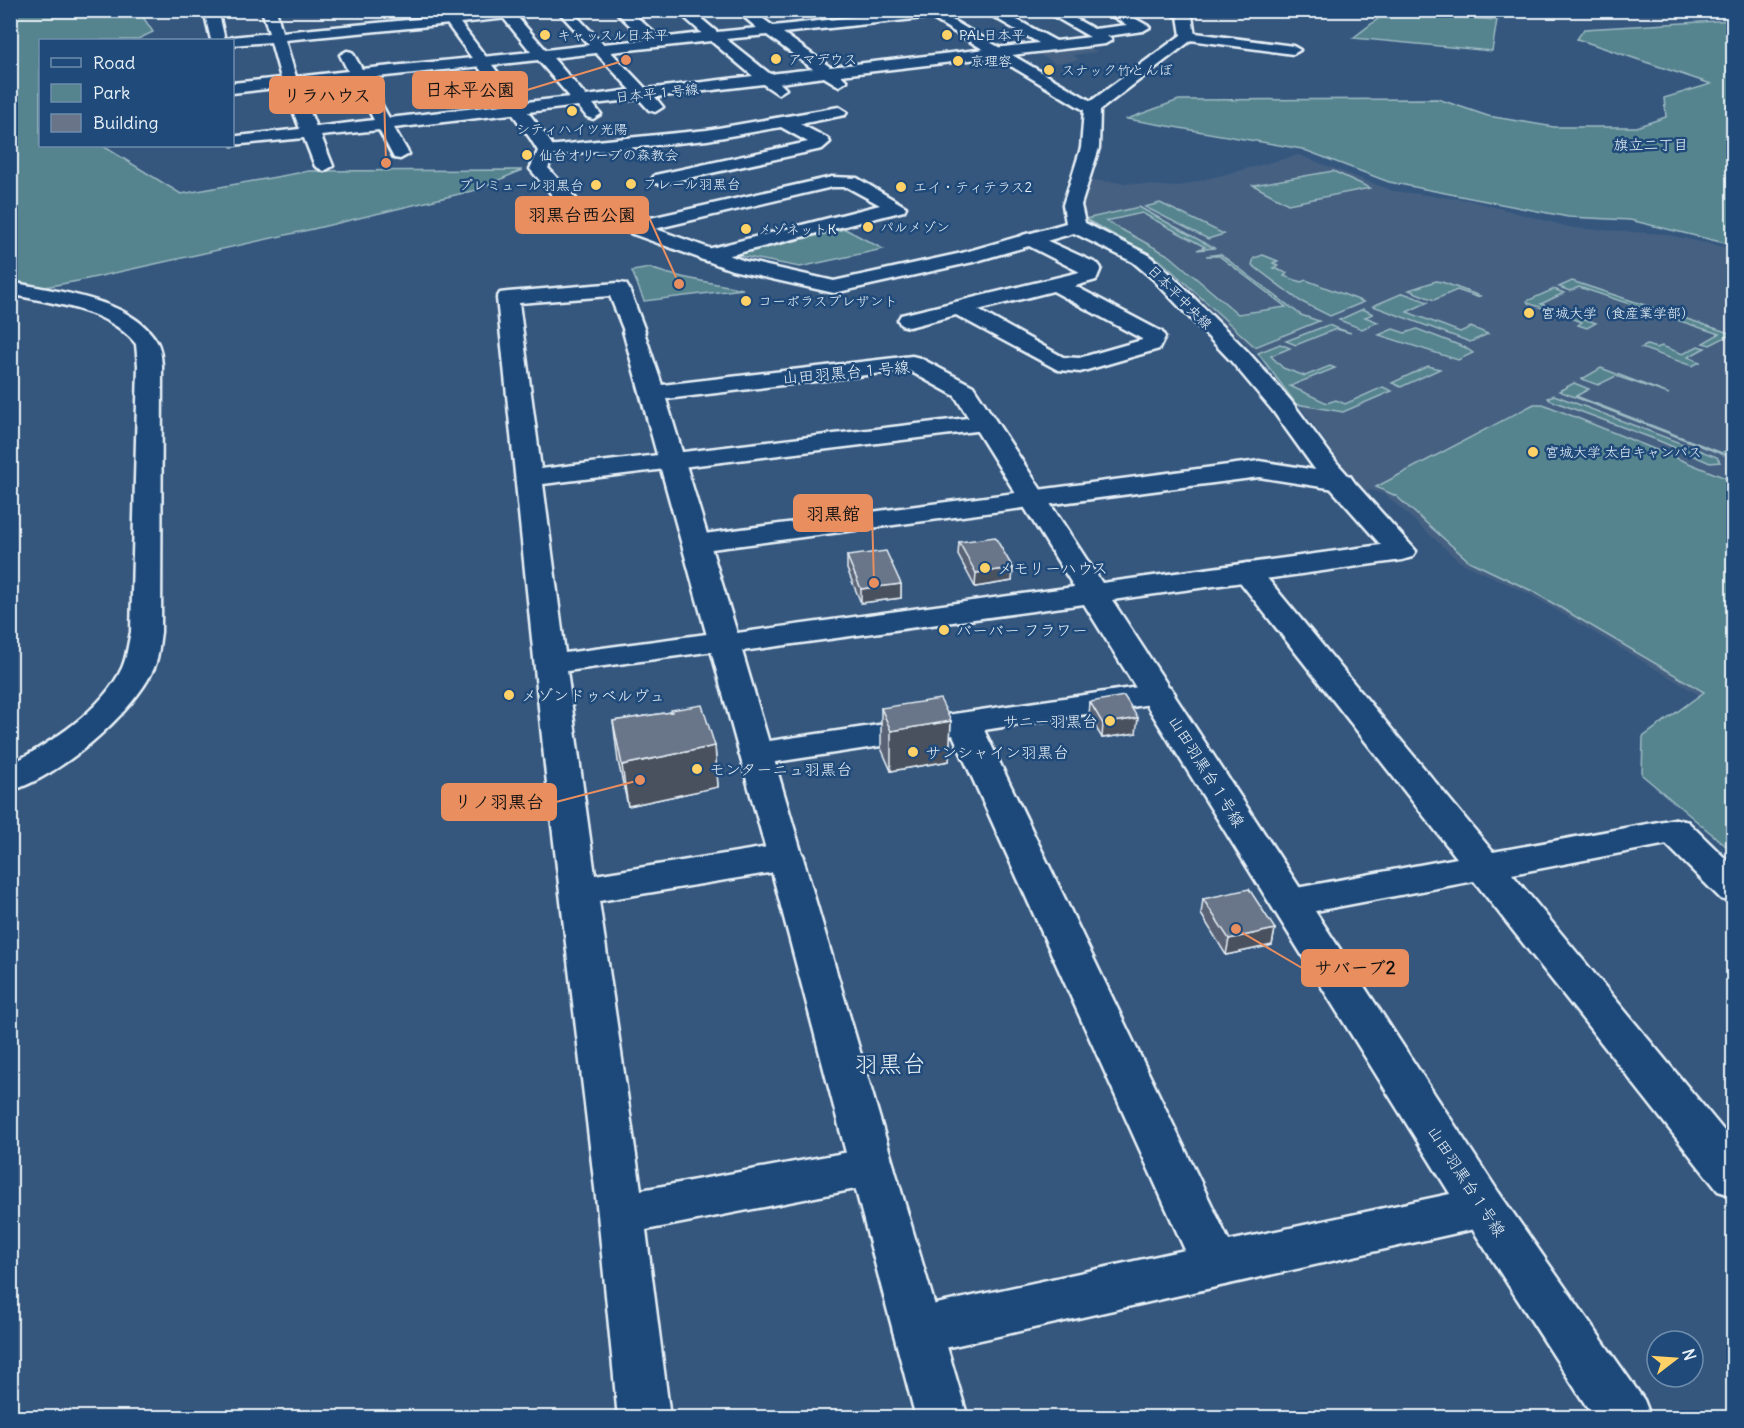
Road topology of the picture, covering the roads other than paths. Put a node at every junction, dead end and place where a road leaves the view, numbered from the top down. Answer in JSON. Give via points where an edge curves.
{"nodes":[{"id":1,"x":211,"y":10,"type":"edge"},
{"id":2,"x":269,"y":10,"type":"edge"},
{"id":3,"x":328,"y":10,"type":"edge"},
{"id":4,"x":386,"y":10,"type":"edge"},
{"id":5,"x":544,"y":10,"type":"edge"},
{"id":6,"x":563,"y":10,"type":"edge"},
{"id":7,"x":620,"y":10,"type":"edge"},
{"id":8,"x":682,"y":10,"type":"edge"},
{"id":9,"x":742,"y":10,"type":"edge"},
{"id":10,"x":801,"y":10,"type":"edge"},
{"id":11,"x":859,"y":10,"type":"edge"},
{"id":12,"x":961,"y":10,"type":"edge"},
{"id":13,"x":988,"y":10,"type":"edge"},
{"id":14,"x":1049,"y":10,"type":"edge"},
{"id":15,"x":1108,"y":10,"type":"edge"},
{"id":16,"x":1168,"y":10,"type":"edge"},
{"id":17,"x":505,"y":12,"type":"edge"},
{"id":18,"x":927,"y":12,"type":"edge"},
{"id":19,"x":1187,"y":13,"type":"edge"},
{"id":20,"x":447,"y":15,"type":"edge"},
{"id":21,"x":874,"y":20,"type":"junction"},
{"id":22,"x":824,"y":25,"type":"junction"},
{"id":23,"x":337,"y":31,"type":"junction"},
{"id":24,"x":398,"y":31,"type":"junction"},
{"id":25,"x":771,"y":31,"type":"junction"},
{"id":26,"x":893,"y":31,"type":"dead end"},
{"id":27,"x":277,"y":36,"type":"junction"},
{"id":28,"x":1188,"y":36,"type":"junction"},
{"id":29,"x":715,"y":37,"type":"junction"},
{"id":30,"x":841,"y":37,"type":"dead end"},
{"id":31,"x":1094,"y":38,"type":"junction"},
{"id":32,"x":218,"y":39,"type":"edge"},
{"id":33,"x":234,"y":41,"type":"edge"},
{"id":34,"x":654,"y":43,"type":"junction"},
{"id":35,"x":1056,"y":47,"type":"junction"},
{"id":36,"x":598,"y":49,"type":"junction"},
{"id":37,"x":921,"y":49,"type":"dead end"},
{"id":38,"x":1293,"y":50,"type":"dead end"},
{"id":39,"x":541,"y":55,"type":"junction"},
{"id":40,"x":867,"y":55,"type":"dead end"},
{"id":41,"x":667,"y":58,"type":"dead end"},
{"id":42,"x":940,"y":60,"type":"junction"},
{"id":43,"x":481,"y":62,"type":"junction"},
{"id":44,"x":414,"y":63,"type":"junction"},
{"id":45,"x":999,"y":63,"type":"junction"},
{"id":46,"x":1058,"y":66,"type":"dead end"},
{"id":47,"x":884,"y":67,"type":"junction"},
{"id":48,"x":1024,"y":70,"type":"junction"},
{"id":49,"x":683,"y":73,"type":"dead end"},
{"id":50,"x":355,"y":74,"type":"junction"},
{"id":51,"x":828,"y":74,"type":"junction"},
{"id":52,"x":898,"y":78,"type":"dead end"},
{"id":53,"x":768,"y":81,"type":"junction"},
{"id":54,"x":290,"y":82,"type":"junction"},
{"id":55,"x":234,"y":88,"type":"edge"},
{"id":56,"x":700,"y":88,"type":"junction"},
{"id":57,"x":850,"y":89,"type":"dead end"},
{"id":58,"x":644,"y":95,"type":"junction"},
{"id":59,"x":788,"y":98,"type":"dead end"},
{"id":60,"x":582,"y":102,"type":"junction"},
{"id":61,"x":1092,"y":108,"type":"junction"},
{"id":62,"x":517,"y":110,"type":"junction"},
{"id":63,"x":839,"y":112,"type":"dead end"},
{"id":64,"x":661,"y":113,"type":"dead end"},
{"id":65,"x":450,"y":117,"type":"junction"},
{"id":66,"x":598,"y":120,"type":"dead end"},
{"id":67,"x":781,"y":120,"type":"junction"},
{"id":68,"x":383,"y":125,"type":"junction"},
{"id":69,"x":234,"y":128,"type":"edge"},
{"id":70,"x":460,"y":132,"type":"dead end"},
{"id":71,"x":309,"y":133,"type":"junction"},
{"id":72,"x":604,"y":145,"type":"junction"},
{"id":73,"x":547,"y":152,"type":"junction"},
{"id":74,"x":400,"y":154,"type":"dead end"},
{"id":75,"x":324,"y":166,"type":"dead end"},
{"id":76,"x":662,"y":179,"type":"junction"},
{"id":77,"x":707,"y":210,"type":"junction"},
{"id":78,"x":1076,"y":226,"type":"junction"},
{"id":79,"x":633,"y":228,"type":"junction"},
{"id":80,"x":1030,"y":239,"type":"junction"},
{"id":81,"x":707,"y":255,"type":"junction"},
{"id":82,"x":1056,"y":284,"type":"junction"},
{"id":83,"x":10,"y":288,"type":"edge"},
{"id":84,"x":957,"y":308,"type":"junction"},
{"id":85,"x":909,"y":320,"type":"dead end"},
{"id":86,"x":654,"y":393,"type":"junction"},
{"id":87,"x":984,"y":423,"type":"junction"},
{"id":88,"x":672,"y":460,"type":"junction"},
{"id":89,"x":1334,"y":475,"type":"junction"},
{"id":90,"x":528,"y":478,"type":"junction"},
{"id":91,"x":1034,"y":500,"type":"junction"},
{"id":92,"x":696,"y":543,"type":"junction"},
{"id":93,"x":1247,"y":572,"type":"junction"},
{"id":94,"x":1092,"y":593,"type":"junction"},
{"id":95,"x":724,"y":644,"type":"junction"},
{"id":96,"x":550,"y":664,"type":"junction"},
{"id":97,"x":1159,"y":694,"type":"junction"},
{"id":98,"x":964,"y":723,"type":"junction"},
{"id":99,"x":756,"y":753,"type":"junction"},
{"id":100,"x":10,"y":780,"type":"edge"},
{"id":101,"x":786,"y":857,"type":"junction"},
{"id":102,"x":1483,"y":867,"type":"junction"},
{"id":103,"x":1734,"y":890,"type":"edge"},
{"id":104,"x":578,"y":891,"type":"junction"},
{"id":105,"x":1289,"y":902,"type":"junction"},
{"id":106,"x":871,"y":1167,"type":"junction"},
{"id":107,"x":1734,"y":1177,"type":"edge"},
{"id":108,"x":1483,"y":1207,"type":"junction"},
{"id":109,"x":621,"y":1214,"type":"junction"},
{"id":110,"x":1216,"y":1265,"type":"junction"},
{"id":111,"x":918,"y":1331,"type":"junction"},
{"id":112,"x":644,"y":1418,"type":"edge"},
{"id":113,"x":942,"y":1418,"type":"edge"},
{"id":114,"x":1625,"y":1418,"type":"edge"}],
"edges":[{"from":1,"to":32,"type":"street"},
{"from":2,"to":27,"type":"street"},
{"from":3,"to":23,"type":"street"},
{"from":4,"to":24,"type":"street"},
{"from":5,"to":17,"type":"street"},
{"from":6,"to":36,"type":"street"},
{"from":7,"to":34,"type":"street"},
{"from":8,"to":29,"type":"street"},
{"from":9,"to":25,"type":"street"},
{"from":10,"to":22,"type":"street"},
{"from":11,"to":21,"type":"street"},
{"from":12,"to":18,"type":"street"},
{"from":13,"to":35,"type":"street"},
{"from":14,"to":31,"type":"street"},
{"from":15,"to":31,"type":"street","name":"日本平１号線","via":[[1143,27]]},
{"from":16,"to":19,"type":"street"},
{"from":17,"to":20,"type":"street"},
{"from":17,"to":39,"type":"street"},
{"from":18,"to":21,"type":"street"},
{"from":18,"to":45,"type":"street"},
{"from":19,"to":28,"type":"street"},
{"from":20,"to":24,"type":"street"},
{"from":20,"to":43,"type":"street"},
{"from":21,"to":22,"type":"street"},
{"from":21,"to":26,"type":"street"},
{"from":22,"to":25,"type":"street"},
{"from":22,"to":30,"type":"street"},
{"from":23,"to":24,"type":"street"},
{"from":23,"to":27,"type":"street"},
{"from":23,"to":50,"type":"street"},
{"from":25,"to":29,"type":"street"},
{"from":25,"to":51,"type":"street"},
{"from":27,"to":33,"type":"street"},
{"from":27,"to":54,"type":"street"},
{"from":28,"to":38,"type":"street"},
{"from":28,"to":61,"type":"street"},
{"from":29,"to":34,"type":"street"},
{"from":29,"to":53,"type":"street"},
{"from":31,"to":35,"type":"street","name":"日本平１号線"},
{"from":34,"to":36,"type":"street"},
{"from":34,"to":41,"type":"street"},
{"from":35,"to":45,"type":"street","name":"日本平１号線"},
{"from":36,"to":39,"type":"street"},
{"from":36,"to":58,"type":"street"},
{"from":37,"to":42,"type":"street"},
{"from":39,"to":43,"type":"street"},
{"from":39,"to":60,"type":"street"},
{"from":40,"to":47,"type":"street"},
{"from":42,"to":45,"type":"street","name":"日本平１号線"},
{"from":42,"to":47,"type":"street","name":"日本平１号線"},
{"from":43,"to":44,"type":"street"},
{"from":43,"to":62,"type":"street"},
{"from":44,"to":50,"type":"street"},
{"from":44,"to":65,"type":"street"},
{"from":45,"to":48,"type":"street"},
{"from":46,"to":48,"type":"street"},
{"from":47,"to":51,"type":"street","name":"日本平１号線"},
{"from":47,"to":52,"type":"street"},
{"from":48,"to":61,"type":"street"},
{"from":49,"to":56,"type":"street"},
{"from":50,"to":54,"type":"street"},
{"from":50,"to":68,"type":"street"},
{"from":51,"to":53,"type":"street","name":"日本平１号線"},
{"from":51,"to":57,"type":"street"},
{"from":53,"to":56,"type":"street","name":"日本平１号線"},
{"from":53,"to":59,"type":"street"},
{"from":54,"to":55,"type":"street"},
{"from":54,"to":71,"type":"street"},
{"from":56,"to":58,"type":"street","name":"日本平１号線"},
{"from":58,"to":60,"type":"street","name":"日本平１号線"},
{"from":58,"to":64,"type":"street"},
{"from":60,"to":62,"type":"street","name":"日本平１号線"},
{"from":60,"to":66,"type":"street"},
{"from":61,"to":78,"type":"street","via":[[1090,148],[1072,206]]},
{"from":62,"to":65,"type":"street","name":"日本平１号線"},
{"from":62,"to":73,"type":"street"},
{"from":63,"to":67,"type":"street"},
{"from":65,"to":68,"type":"street","name":"日本平１号線"},
{"from":65,"to":70,"type":"street"},
{"from":67,"to":72,"type":"street","via":[[707,135]]},
{"from":67,"to":76,"type":"street","via":[[821,142]]},
{"from":68,"to":71,"type":"street","name":"日本平１号線"},
{"from":68,"to":74,"type":"street"},
{"from":69,"to":71,"type":"street","name":"日本平１号線","via":[[239,146]]},
{"from":71,"to":75,"type":"street"},
{"from":72,"to":73,"type":"street"},
{"from":72,"to":76,"type":"street"},
{"from":73,"to":79,"type":"street","via":[[539,169],[571,205]]},
{"from":76,"to":77,"type":"street"},
{"from":77,"to":79,"type":"street"},
{"from":77,"to":81,"type":"street","via":[[832,182],[851,182],[897,207]]},
{"from":78,"to":80,"type":"street"},
{"from":78,"to":89,"type":"street","name":"日本平中央線","via":[[1140,258],[1160,275],[1239,356]]},
{"from":79,"to":81,"type":"street"},
{"from":80,"to":81,"type":"street","via":[[966,258],[834,287]]},
{"from":80,"to":82,"type":"street","via":[[1091,268],[1089,276]]},
{"from":82,"to":84,"type":"street"},
{"from":82,"to":84,"type":"street","via":[[1154,337],[1151,344],[1080,365],[1058,363]]},
{"from":83,"to":100,"type":"street","via":[[99,309],[130,325],[147,343],[150,365],[146,632],[138,670],[110,709],[53,755]]},
{"from":84,"to":85,"type":"street"},
{"from":86,"to":87,"type":"street","name":"山田羽黒台１号線","via":[[912,363],[964,391]]},
{"from":86,"to":88,"type":"street"},
{"from":86,"to":90,"type":"street","via":[[618,289],[508,298]]},
{"from":87,"to":88,"type":"street"},
{"from":87,"to":91,"type":"street","name":"山田羽黒台１号線"},
{"from":88,"to":90,"type":"street"},
{"from":88,"to":92,"type":"street"},
{"from":89,"to":91,"type":"street","via":[[1259,469]]},
{"from":89,"to":93,"type":"street","name":"日本平中央線","via":[[1402,550]]},
{"from":90,"to":96,"type":"street"},
{"from":91,"to":92,"type":"street"},
{"from":91,"to":94,"type":"street","name":"山田羽黒台１号線"},
{"from":92,"to":95,"type":"street"},
{"from":93,"to":94,"type":"street"},
{"from":93,"to":102,"type":"street"},
{"from":94,"to":95,"type":"street"},
{"from":94,"to":97,"type":"street","name":"山田羽黒台１号線"},
{"from":95,"to":96,"type":"street"},
{"from":95,"to":99,"type":"street"},
{"from":96,"to":104,"type":"street"},
{"from":97,"to":98,"type":"street"},
{"from":97,"to":105,"type":"street","name":"山田羽黒台１号線"},
{"from":98,"to":99,"type":"street"},
{"from":98,"to":110,"type":"street"},
{"from":99,"to":101,"type":"street"},
{"from":101,"to":104,"type":"street"},
{"from":101,"to":106,"type":"street"},
{"from":102,"to":103,"type":"street","via":[[1675,831]]},
{"from":102,"to":105,"type":"street"},
{"from":102,"to":107,"type":"street"},
{"from":104,"to":109,"type":"street"},
{"from":105,"to":108,"type":"street","name":"山田羽黒台１号線"},
{"from":106,"to":109,"type":"street"},
{"from":106,"to":111,"type":"street"},
{"from":108,"to":110,"type":"street"},
{"from":108,"to":114,"type":"street","name":"山田羽黒台１号線"},
{"from":109,"to":112,"type":"street"},
{"from":110,"to":111,"type":"street"},
{"from":111,"to":113,"type":"street"}]}
